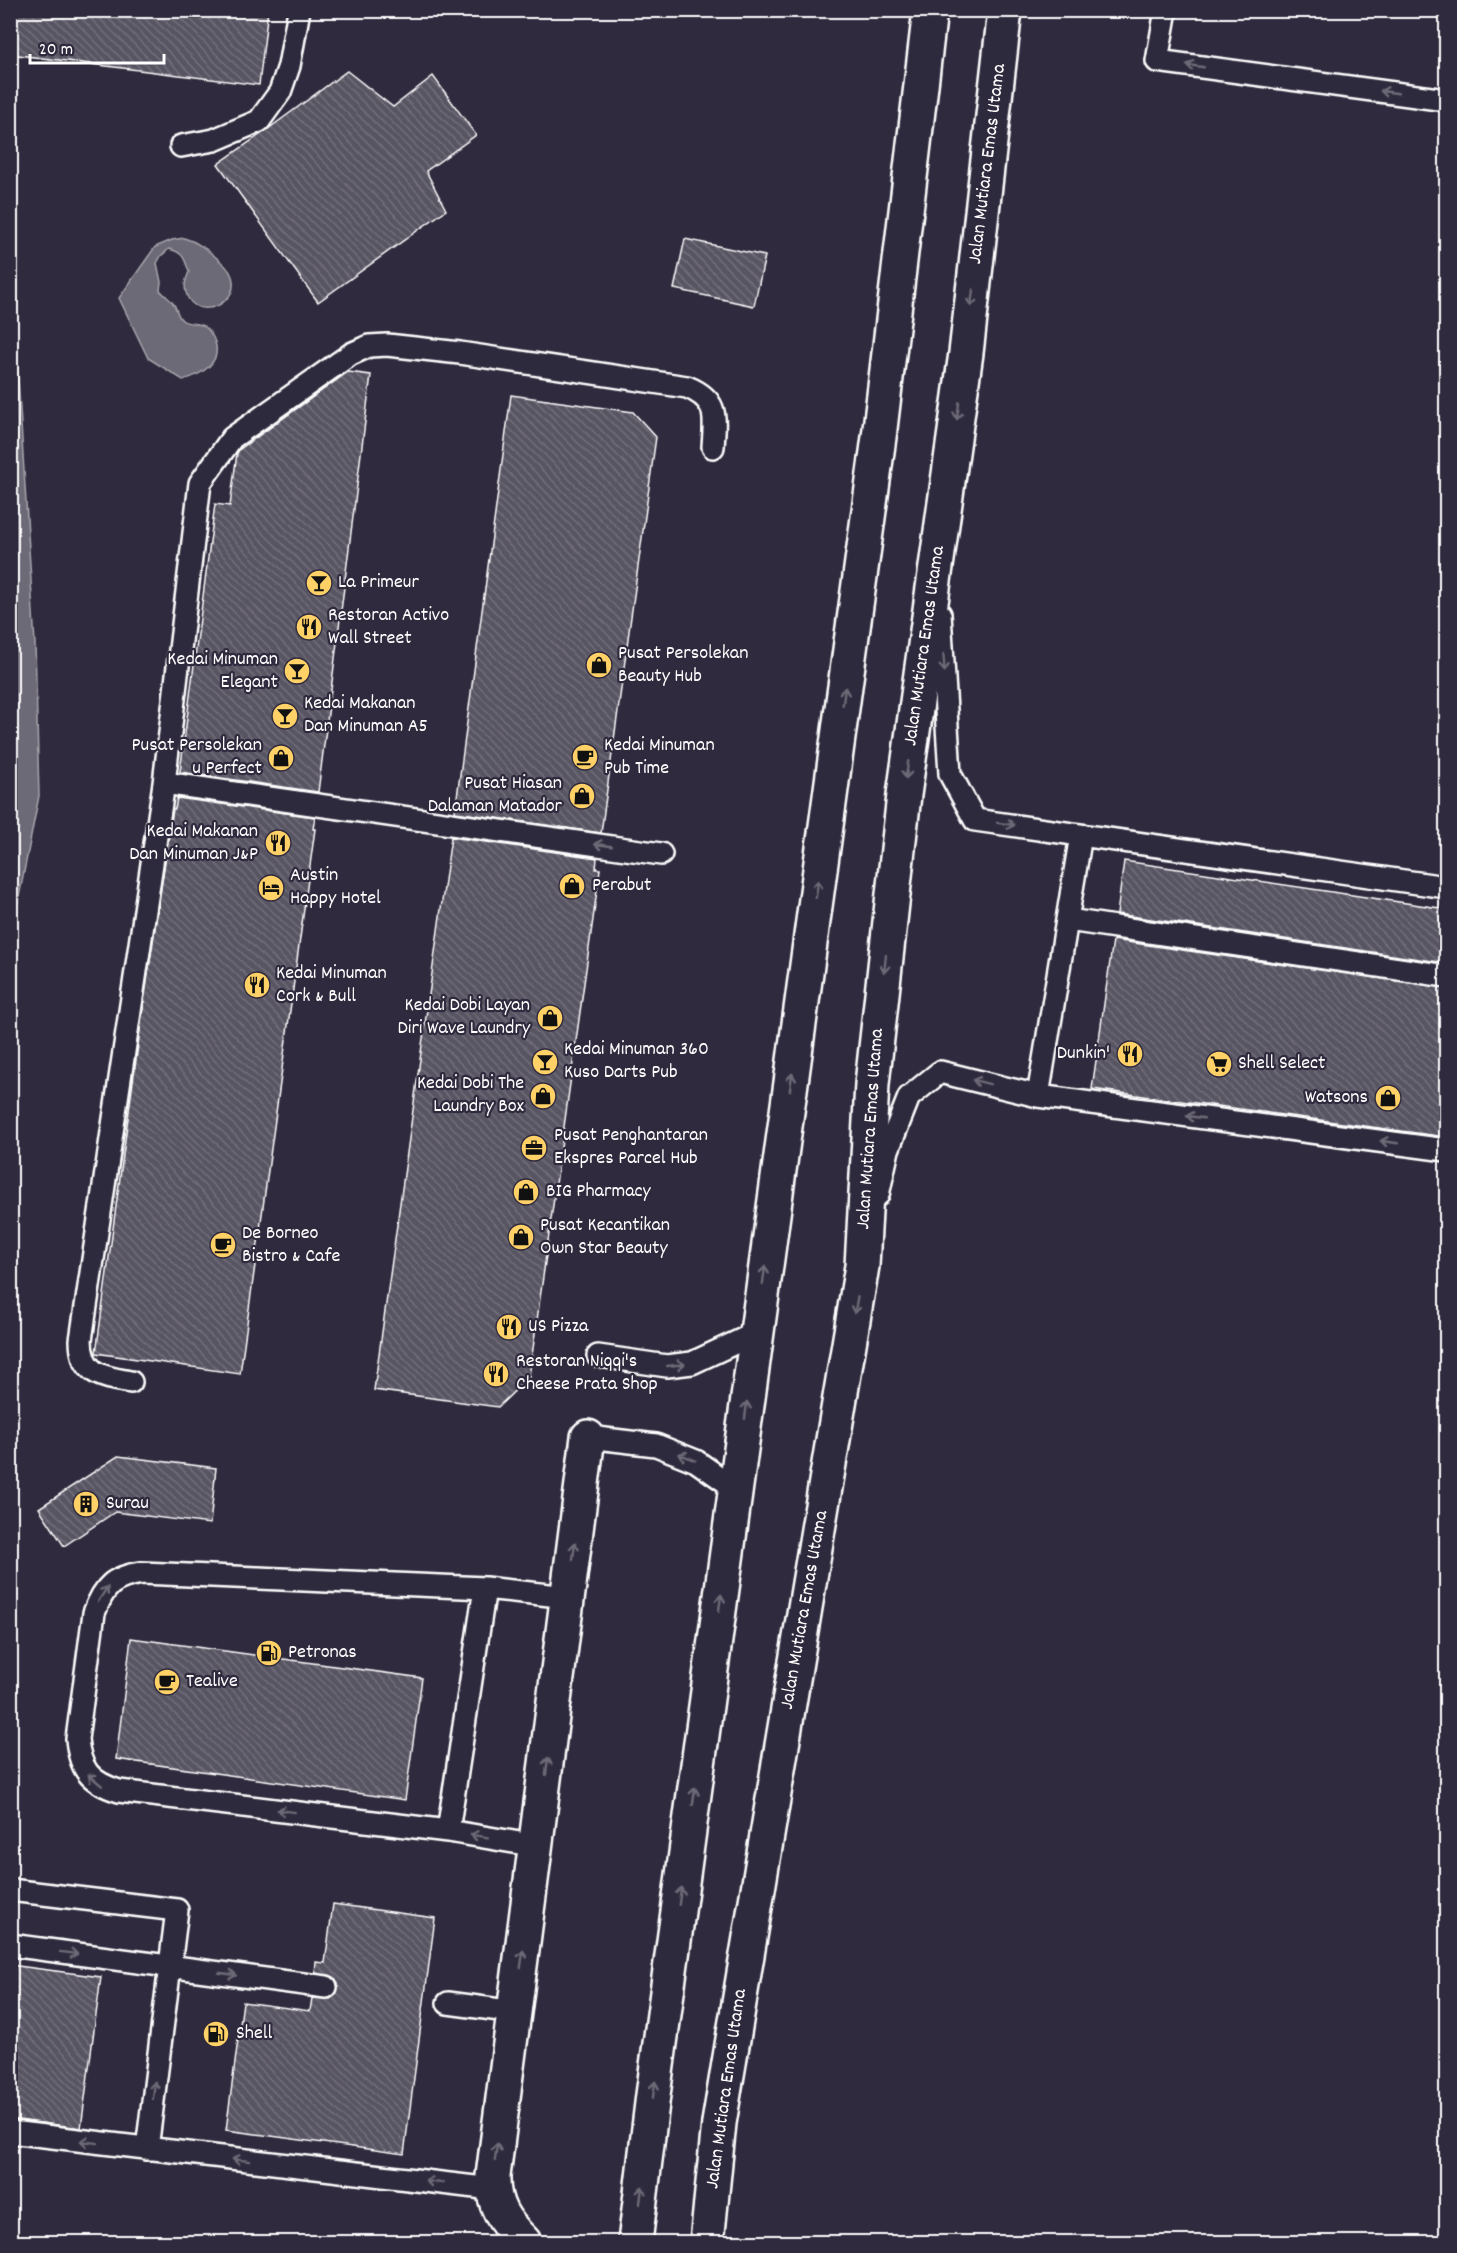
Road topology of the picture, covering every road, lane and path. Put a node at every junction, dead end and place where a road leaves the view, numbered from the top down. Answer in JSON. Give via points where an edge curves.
{"nodes":[{"id":1,"x":299,"y":10,"type":"edge"},
{"id":2,"x":930,"y":10,"type":"edge"},
{"id":3,"x":1005,"y":10,"type":"edge"},
{"id":4,"x":1166,"y":10,"type":"edge"},
{"id":5,"x":1446,"y":100,"type":"edge"},
{"id":6,"x":181,"y":146,"type":"dead end"},
{"id":7,"x":713,"y":447,"type":"dead end"},
{"id":8,"x":936,"y":562,"type":"junction"},
{"id":9,"x":164,"y":783,"type":"junction"},
{"id":10,"x":1081,"y":835,"type":"junction"},
{"id":11,"x":661,"y":854,"type":"dead end"},
{"id":12,"x":1446,"y":887,"type":"edge"},
{"id":13,"x":1068,"y":920,"type":"junction"},
{"id":14,"x":1446,"y":976,"type":"edge"},
{"id":15,"x":1038,"y":1096,"type":"junction"},
{"id":16,"x":1446,"y":1150,"type":"edge"},
{"id":17,"x":862,"y":1266,"type":"junction"},
{"id":18,"x":756,"y":1333,"type":"junction"},
{"id":19,"x":598,"y":1356,"type":"dead end"},
{"id":20,"x":132,"y":1382,"type":"dead end"},
{"id":21,"x":588,"y":1437,"type":"joint"},
{"id":22,"x":736,"y":1489,"type":"junction"},
{"id":23,"x":485,"y":1588,"type":"junction"},
{"id":24,"x":568,"y":1597,"type":"junction"},
{"id":25,"x":448,"y":1831,"type":"junction"},
{"id":26,"x":537,"y":1846,"type":"junction"},
{"id":27,"x":10,"y":1890,"type":"edge"},
{"id":28,"x":10,"y":1946,"type":"edge"},
{"id":29,"x":170,"y":1966,"type":"junction"},
{"id":30,"x":326,"y":1987,"type":"dead end"},
{"id":31,"x":448,"y":2003,"type":"dead end"},
{"id":32,"x":514,"y":2012,"type":"junction"},
{"id":33,"x":10,"y":2132,"type":"edge"},
{"id":34,"x":147,"y":2148,"type":"junction"},
{"id":35,"x":492,"y":2189,"type":"junction"},
{"id":36,"x":510,"y":2237,"type":"edge"},
{"id":37,"x":635,"y":2242,"type":"edge"},
{"id":38,"x":707,"y":2242,"type":"edge"}],
"edges":[{"from":1,"to":6,"type":"lane","via":[[280,92],[259,122],[214,140]]},
{"from":18,"to":2,"type":"main road","one_way":true,"via":[[879,437]]},
{"from":3,"to":8,"type":"main road","name":"Jalan Mutiara Emas Utama","one_way":true,"via":[[966,353]]},
{"from":5,"to":4,"type":"lane","one_way":true,"via":[[1157,61]]},
{"from":7,"to":9,"type":"lane","via":[[714,411],[708,400],[687,387],[387,345],[369,346],[351,354],[232,438],[200,483]]},
{"from":8,"to":10,"type":"lane","one_way":true,"via":[[950,774],[975,820]]},
{"from":8,"to":17,"type":"main road","name":"Jalan Mutiara Emas Utama","one_way":true,"via":[[904,795],[873,1072]]},
{"from":11,"to":9,"type":"lane","one_way":true},
{"from":9,"to":20,"type":"lane","via":[[81,1340],[81,1353],[87,1365],[97,1373]]},
{"from":10,"to":12,"type":"lane"},
{"from":10,"to":13,"type":"lane"},
{"from":13,"to":14,"type":"lane"},
{"from":13,"to":15,"type":"lane"},
{"from":16,"to":15,"type":"lane","one_way":true},
{"from":15,"to":17,"type":"lane","one_way":true,"via":[[940,1072],[909,1097],[888,1150]]},
{"from":17,"to":38,"type":"main road","name":"Jalan Mutiara Emas Utama","one_way":true,"via":[[719,2122]]},
{"from":19,"to":18,"type":"lane","one_way":true,"via":[[667,1366],[692,1363]]},
{"from":22,"to":18,"type":"main road","one_way":true},
{"from":22,"to":21,"type":"lane","one_way":true,"via":[[696,1461],[656,1445]]},
{"from":24,"to":21,"type":"main road","one_way":true},
{"from":37,"to":22,"type":"main road","one_way":true},
{"from":23,"to":24,"type":"lane"},
{"from":23,"to":25,"type":"lane"},
{"from":25,"to":23,"type":"lane","one_way":true,"via":[[101,1786],[87,1774],[79,1757],[77,1739],[94,1613],[110,1584],[142,1573]]},
{"from":26,"to":24,"type":"main road","one_way":true},
{"from":26,"to":25,"type":"lane","one_way":true},
{"from":32,"to":26,"type":"main road","one_way":true},
{"from":27,"to":29,"type":"lane","via":[[177,1910]]},
{"from":28,"to":29,"type":"lane","one_way":true},
{"from":29,"to":30,"type":"lane","one_way":true},
{"from":34,"to":29,"type":"lane","one_way":true},
{"from":31,"to":32,"type":"lane"},
{"from":35,"to":32,"type":"main road","one_way":true},
{"from":34,"to":33,"type":"lane","one_way":true},
{"from":35,"to":34,"type":"lane","one_way":true},
{"from":35,"to":36,"type":"main road"}]}
